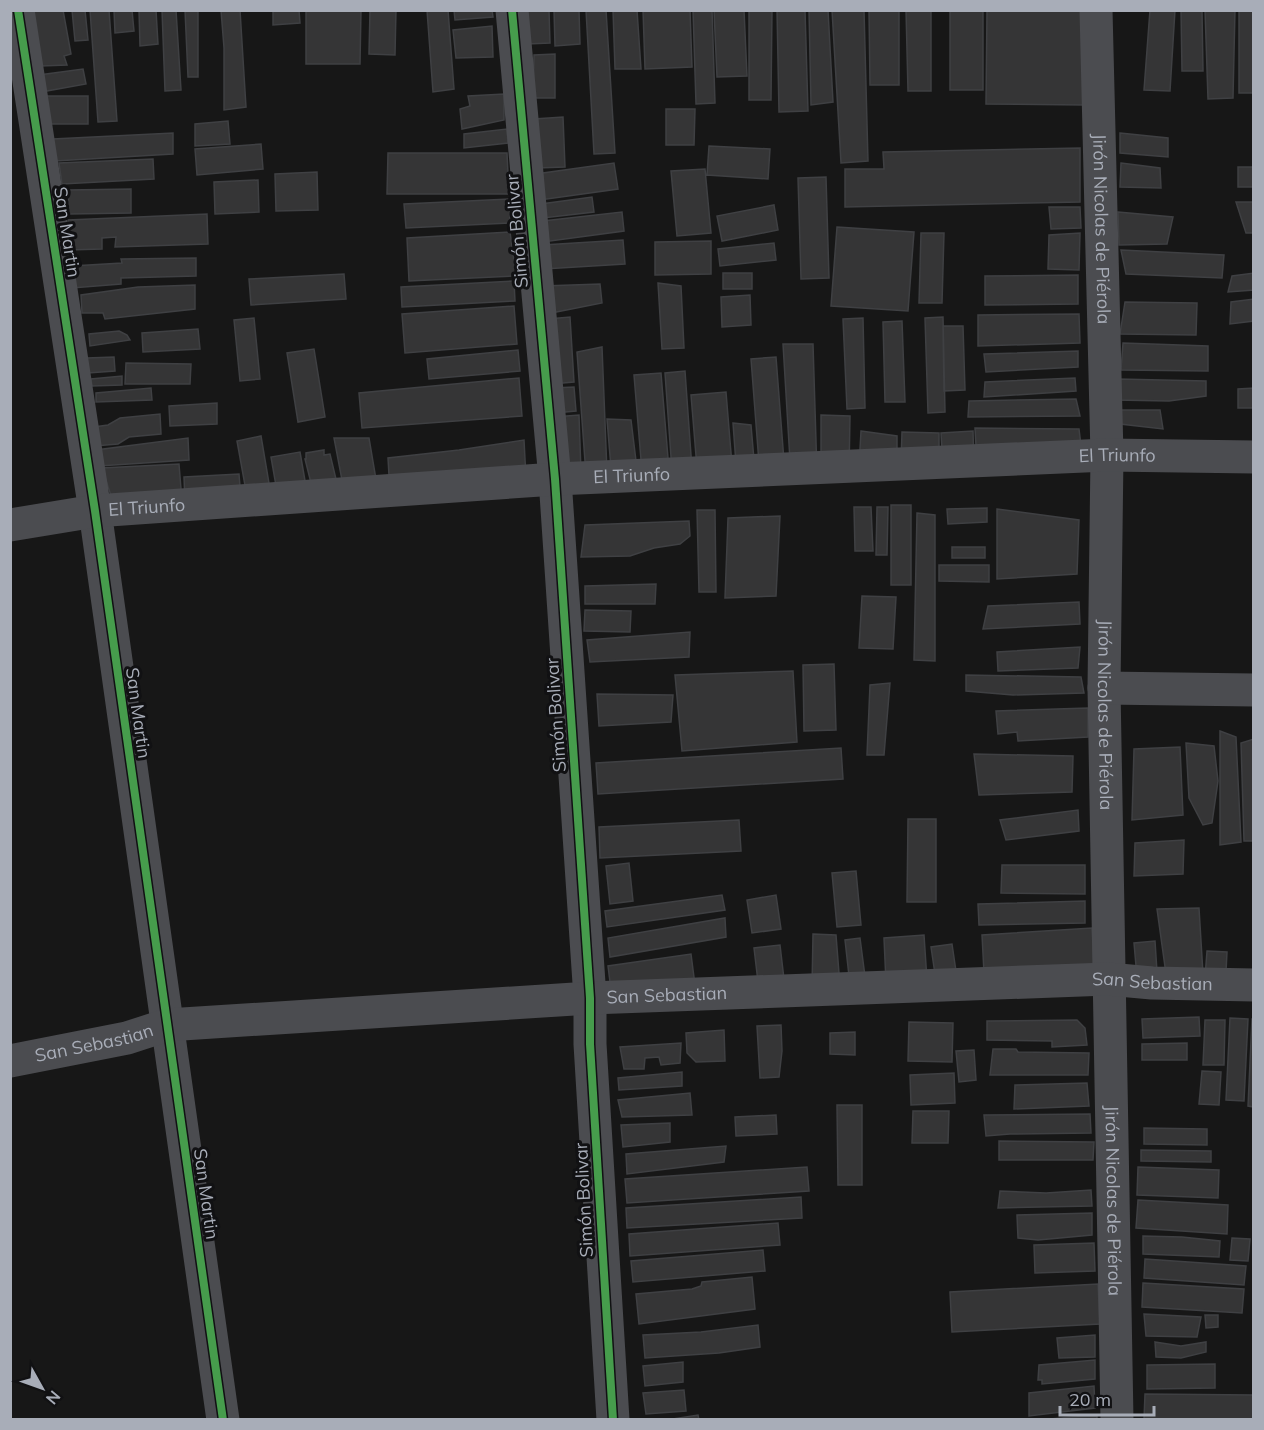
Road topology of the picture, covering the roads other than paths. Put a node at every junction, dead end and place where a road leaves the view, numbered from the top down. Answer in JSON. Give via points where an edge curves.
{"nodes":[{"id":1,"x":18,"y":10,"type":"edge"},
{"id":2,"x":512,"y":10,"type":"edge"},
{"id":3,"x":1096,"y":10,"type":"edge"},
{"id":4,"x":1107,"y":455,"type":"junction"},
{"id":5,"x":1254,"y":457,"type":"edge"},
{"id":6,"x":555,"y":479,"type":"junction"},
{"id":7,"x":95,"y":511,"type":"junction"},
{"id":8,"x":10,"y":525,"type":"edge"},
{"id":9,"x":1104,"y":688,"type":"junction"},
{"id":10,"x":1254,"y":690,"type":"edge"},
{"id":11,"x":1108,"y":978,"type":"junction"},
{"id":12,"x":1254,"y":985,"type":"edge"},
{"id":13,"x":590,"y":998,"type":"junction"},
{"id":14,"x":166,"y":1025,"type":"junction"},
{"id":15,"x":10,"y":1061,"type":"edge"},
{"id":16,"x":223,"y":1419,"type":"edge"},
{"id":17,"x":613,"y":1419,"type":"edge"},
{"id":18,"x":1117,"y":1419,"type":"edge"}],
"edges":[{"from":1,"to":7,"type":"street","name":"San Martin"},
{"from":2,"to":6,"type":"street","name":"Simón Bolivar"},
{"from":3,"to":4,"type":"street","name":"Jirón Nicolas de Piérola"},
{"from":4,"to":5,"type":"street","name":"El Triunfo"},
{"from":4,"to":6,"type":"street","name":"El Triunfo"},
{"from":4,"to":9,"type":"street","name":"Jirón Nicolas de Piérola"},
{"from":6,"to":7,"type":"street","name":"El Triunfo"},
{"from":6,"to":13,"type":"street","name":"Simón Bolivar"},
{"from":7,"to":8,"type":"street","name":"El Triunfo"},
{"from":7,"to":14,"type":"street","name":"San Martin"},
{"from":9,"to":10,"type":"street"},
{"from":9,"to":11,"type":"street","name":"Jirón Nicolas de Piérola"},
{"from":11,"to":12,"type":"street","name":"San Sebastian"},
{"from":11,"to":13,"type":"street","name":"San Sebastian"},
{"from":11,"to":18,"type":"street","name":"Jirón Nicolas de Piérola"},
{"from":13,"to":14,"type":"street","name":"San Sebastian"},
{"from":13,"to":17,"type":"street","name":"Simón Bolivar"},
{"from":14,"to":15,"type":"street","name":"San Sebastian","via":[[127,1038]]},
{"from":14,"to":16,"type":"street","name":"San Martin"}]}
